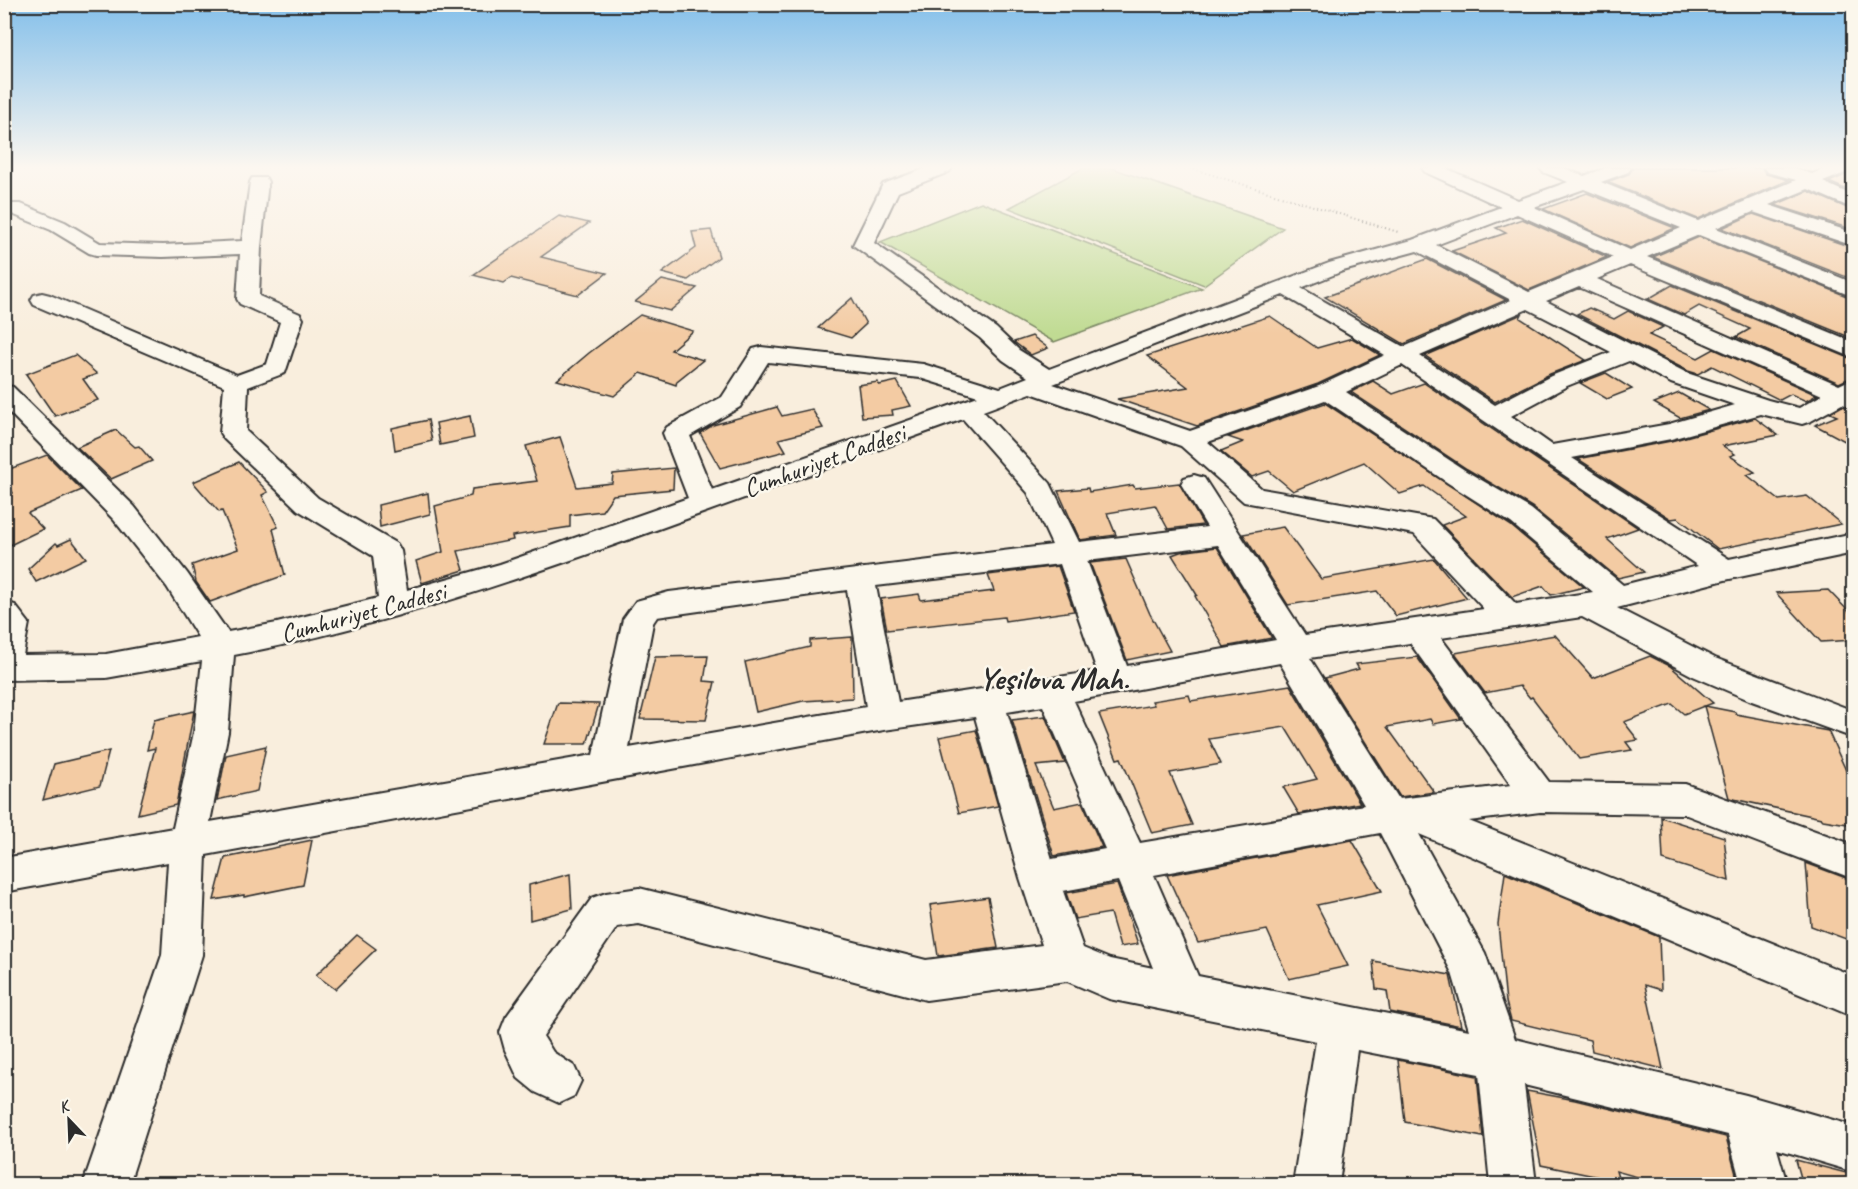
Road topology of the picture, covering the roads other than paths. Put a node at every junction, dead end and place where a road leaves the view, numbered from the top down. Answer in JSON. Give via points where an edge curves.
{"nodes":[{"id":1,"x":52,"y":223,"type":"edge"},
{"id":2,"x":254,"y":223,"type":"edge"},
{"id":3,"x":873,"y":223,"type":"edge"},
{"id":4,"x":1475,"y":223,"type":"edge"},
{"id":5,"x":1557,"y":223,"type":"edge"},
{"id":6,"x":1686,"y":223,"type":"edge"},
{"id":7,"x":1708,"y":223,"type":"edge"},
{"id":8,"x":1805,"y":223,"type":"edge"},
{"id":9,"x":1697,"y":228,"type":"junction"},
{"id":10,"x":1854,"y":240,"type":"edge"},
{"id":11,"x":1423,"y":242,"type":"junction"},
{"id":12,"x":251,"y":248,"type":"junction"},
{"id":13,"x":1631,"y":258,"type":"junction"},
{"id":14,"x":1579,"y":279,"type":"junction"},
{"id":15,"x":1284,"y":287,"type":"junction"},
{"id":16,"x":1854,"y":291,"type":"edge"},
{"id":17,"x":42,"y":300,"type":"dead end"},
{"id":18,"x":1527,"y":301,"type":"junction"},
{"id":19,"x":1854,"y":351,"type":"edge"},
{"id":20,"x":1631,"y":352,"type":"junction"},
{"id":21,"x":1404,"y":355,"type":"junction"},
{"id":22,"x":1037,"y":381,"type":"junction"},
{"id":23,"x":236,"y":383,"type":"junction"},
{"id":24,"x":1328,"y":391,"type":"junction"},
{"id":25,"x":4,"y":392,"type":"edge"},
{"id":26,"x":1850,"y":393,"type":"edge"},
{"id":27,"x":1001,"y":396,"type":"junction"},
{"id":28,"x":1760,"y":406,"type":"junction"},
{"id":29,"x":966,"y":409,"type":"junction"},
{"id":30,"x":1495,"y":415,"type":"junction"},
{"id":31,"x":1190,"y":440,"type":"junction"},
{"id":32,"x":1549,"y":454,"type":"junction"},
{"id":33,"x":1194,"y":484,"type":"dead end"},
{"id":34,"x":704,"y":502,"type":"junction"},
{"id":35,"x":1225,"y":535,"type":"junction"},
{"id":36,"x":1854,"y":543,"type":"edge"},
{"id":37,"x":1070,"y":554,"type":"junction"},
{"id":38,"x":1725,"y":570,"type":"junction"},
{"id":39,"x":860,"y":578,"type":"junction"},
{"id":40,"x":1601,"y":601,"type":"junction"},
{"id":41,"x":394,"y":605,"type":"junction"},
{"id":42,"x":4,"y":613,"type":"edge"},
{"id":43,"x":1509,"y":616,"type":"junction"},
{"id":44,"x":1418,"y":630,"type":"junction"},
{"id":45,"x":219,"y":644,"type":"junction"},
{"id":46,"x":1292,"y":649,"type":"junction"},
{"id":47,"x":5,"y":667,"type":"edge"},
{"id":48,"x":1116,"y":680,"type":"junction"},
{"id":49,"x":1053,"y":692,"type":"junction"},
{"id":50,"x":987,"y":702,"type":"junction"},
{"id":51,"x":884,"y":717,"type":"junction"},
{"id":52,"x":1850,"y":728,"type":"edge"},
{"id":53,"x":608,"y":767,"type":"junction"},
{"id":54,"x":1540,"y":797,"type":"junction"},
{"id":55,"x":1400,"y":815,"type":"junction"},
{"id":56,"x":188,"y":842,"type":"junction"},
{"id":57,"x":1129,"y":861,"type":"junction"},
{"id":58,"x":1854,"y":862,"type":"edge"},
{"id":59,"x":4,"y":875,"type":"edge"},
{"id":60,"x":1038,"y":878,"type":"junction"},
{"id":61,"x":1068,"y":961,"type":"junction"},
{"id":62,"x":1185,"y":995,"type":"junction"},
{"id":63,"x":1854,"y":997,"type":"edge"},
{"id":64,"x":1339,"y":1027,"type":"junction"},
{"id":65,"x":1499,"y":1057,"type":"junction"},
{"id":66,"x":559,"y":1082,"type":"dead end"},
{"id":67,"x":1746,"y":1117,"type":"junction"},
{"id":68,"x":1854,"y":1149,"type":"edge"},
{"id":69,"x":106,"y":1185,"type":"edge"},
{"id":70,"x":1316,"y":1185,"type":"edge"},
{"id":71,"x":1513,"y":1185,"type":"edge"},
{"id":72,"x":1764,"y":1185,"type":"edge"}],
"edges":[{"from":1,"to":12,"type":"street","via":[[96,249]]},
{"from":2,"to":12,"type":"street"},
{"from":3,"to":22,"type":"street","via":[[863,245],[988,333]]},
{"from":4,"to":11,"type":"street","name":"Cumhuriyet Caddesi"},
{"from":5,"to":13,"type":"street"},
{"from":6,"to":9,"type":"street"},
{"from":7,"to":9,"type":"street"},
{"from":8,"to":10,"type":"street"},
{"from":9,"to":13,"type":"street"},
{"from":9,"to":16,"type":"street"},
{"from":11,"to":15,"type":"street","name":"Cumhuriyet Caddesi","via":[[1336,267]]},
{"from":11,"to":18,"type":"street"},
{"from":12,"to":23,"type":"street","via":[[248,299],[292,319],[277,368]]},
{"from":13,"to":14,"type":"street"},
{"from":13,"to":19,"type":"street"},
{"from":14,"to":18,"type":"street"},
{"from":14,"to":26,"type":"street"},
{"from":15,"to":21,"type":"street"},
{"from":15,"to":22,"type":"street","name":"Cumhuriyet Caddesi"},
{"from":17,"to":23,"type":"street"},
{"from":18,"to":20,"type":"street"},
{"from":18,"to":21,"type":"street"},
{"from":20,"to":28,"type":"street","via":[[1679,378]]},
{"from":20,"to":30,"type":"street","via":[[1559,381]]},
{"from":21,"to":24,"type":"street"},
{"from":21,"to":30,"type":"street"},
{"from":22,"to":27,"type":"street","name":"Cumhuriyet Caddesi"},
{"from":22,"to":31,"type":"street"},
{"from":23,"to":41,"type":"street","via":[[233,433],[308,504],[387,551]]},
{"from":24,"to":31,"type":"street"},
{"from":24,"to":40,"type":"street","via":[[1521,516],[1553,541]]},
{"from":25,"to":45,"type":"street","via":[[124,513],[177,580]]},
{"from":26,"to":28,"type":"street","via":[[1802,416]]},
{"from":27,"to":29,"type":"street","name":"Cumhuriyet Caddesi"},
{"from":27,"to":34,"type":"street","via":[[923,371],[761,354],[731,402],[676,433]]},
{"from":28,"to":32,"type":"street","via":[[1671,431]]},
{"from":29,"to":34,"type":"street","name":"Cumhuriyet Caddesi"},
{"from":29,"to":37,"type":"street","via":[[1040,489]]},
{"from":30,"to":32,"type":"street"},
{"from":31,"to":43,"type":"street","via":[[1254,496],[1423,526]]},
{"from":32,"to":38,"type":"street"},
{"from":33,"to":35,"type":"street"},
{"from":34,"to":41,"type":"street","name":"Cumhuriyet Caddesi","via":[[509,572]]},
{"from":35,"to":37,"type":"street"},
{"from":35,"to":46,"type":"street"},
{"from":36,"to":38,"type":"street"},
{"from":37,"to":39,"type":"street"},
{"from":37,"to":48,"type":"street"},
{"from":38,"to":40,"type":"street"},
{"from":39,"to":51,"type":"street"},
{"from":39,"to":53,"type":"street","via":[[647,609],[638,619]]},
{"from":40,"to":43,"type":"street"},
{"from":40,"to":52,"type":"street","via":[[1704,667]]},
{"from":41,"to":45,"type":"street","name":"Cumhuriyet Caddesi","via":[[277,635]]},
{"from":42,"to":47,"type":"street","via":[[14,623]]},
{"from":43,"to":44,"type":"street"},
{"from":44,"to":46,"type":"street"},
{"from":44,"to":54,"type":"street"},
{"from":45,"to":47,"type":"street","name":"Cumhuriyet Caddesi","via":[[106,666]]},
{"from":45,"to":56,"type":"street","via":[[211,732]]},
{"from":46,"to":48,"type":"street"},
{"from":46,"to":55,"type":"street"},
{"from":48,"to":49,"type":"street"},
{"from":49,"to":50,"type":"street"},
{"from":49,"to":57,"type":"street"},
{"from":50,"to":51,"type":"street"},
{"from":50,"to":60,"type":"street"},
{"from":51,"to":53,"type":"street"},
{"from":53,"to":56,"type":"street"},
{"from":54,"to":55,"type":"street"},
{"from":54,"to":58,"type":"street","via":[[1685,799]]},
{"from":55,"to":57,"type":"street"},
{"from":55,"to":63,"type":"street"},
{"from":55,"to":65,"type":"street","via":[[1471,967]]},
{"from":56,"to":59,"type":"street"},
{"from":56,"to":69,"type":"street","via":[[182,955]]},
{"from":57,"to":60,"type":"street"},
{"from":57,"to":62,"type":"street"},
{"from":60,"to":61,"type":"street"},
{"from":61,"to":62,"type":"street","via":[[1109,979]]},
{"from":61,"to":66,"type":"street","via":[[926,980],[639,906],[606,911],[521,1032],[525,1050],[541,1073]]},
{"from":62,"to":64,"type":"street"},
{"from":64,"to":65,"type":"street"},
{"from":64,"to":70,"type":"street"},
{"from":65,"to":67,"type":"street"},
{"from":65,"to":71,"type":"street"},
{"from":67,"to":68,"type":"street"},
{"from":67,"to":72,"type":"street"}]}
